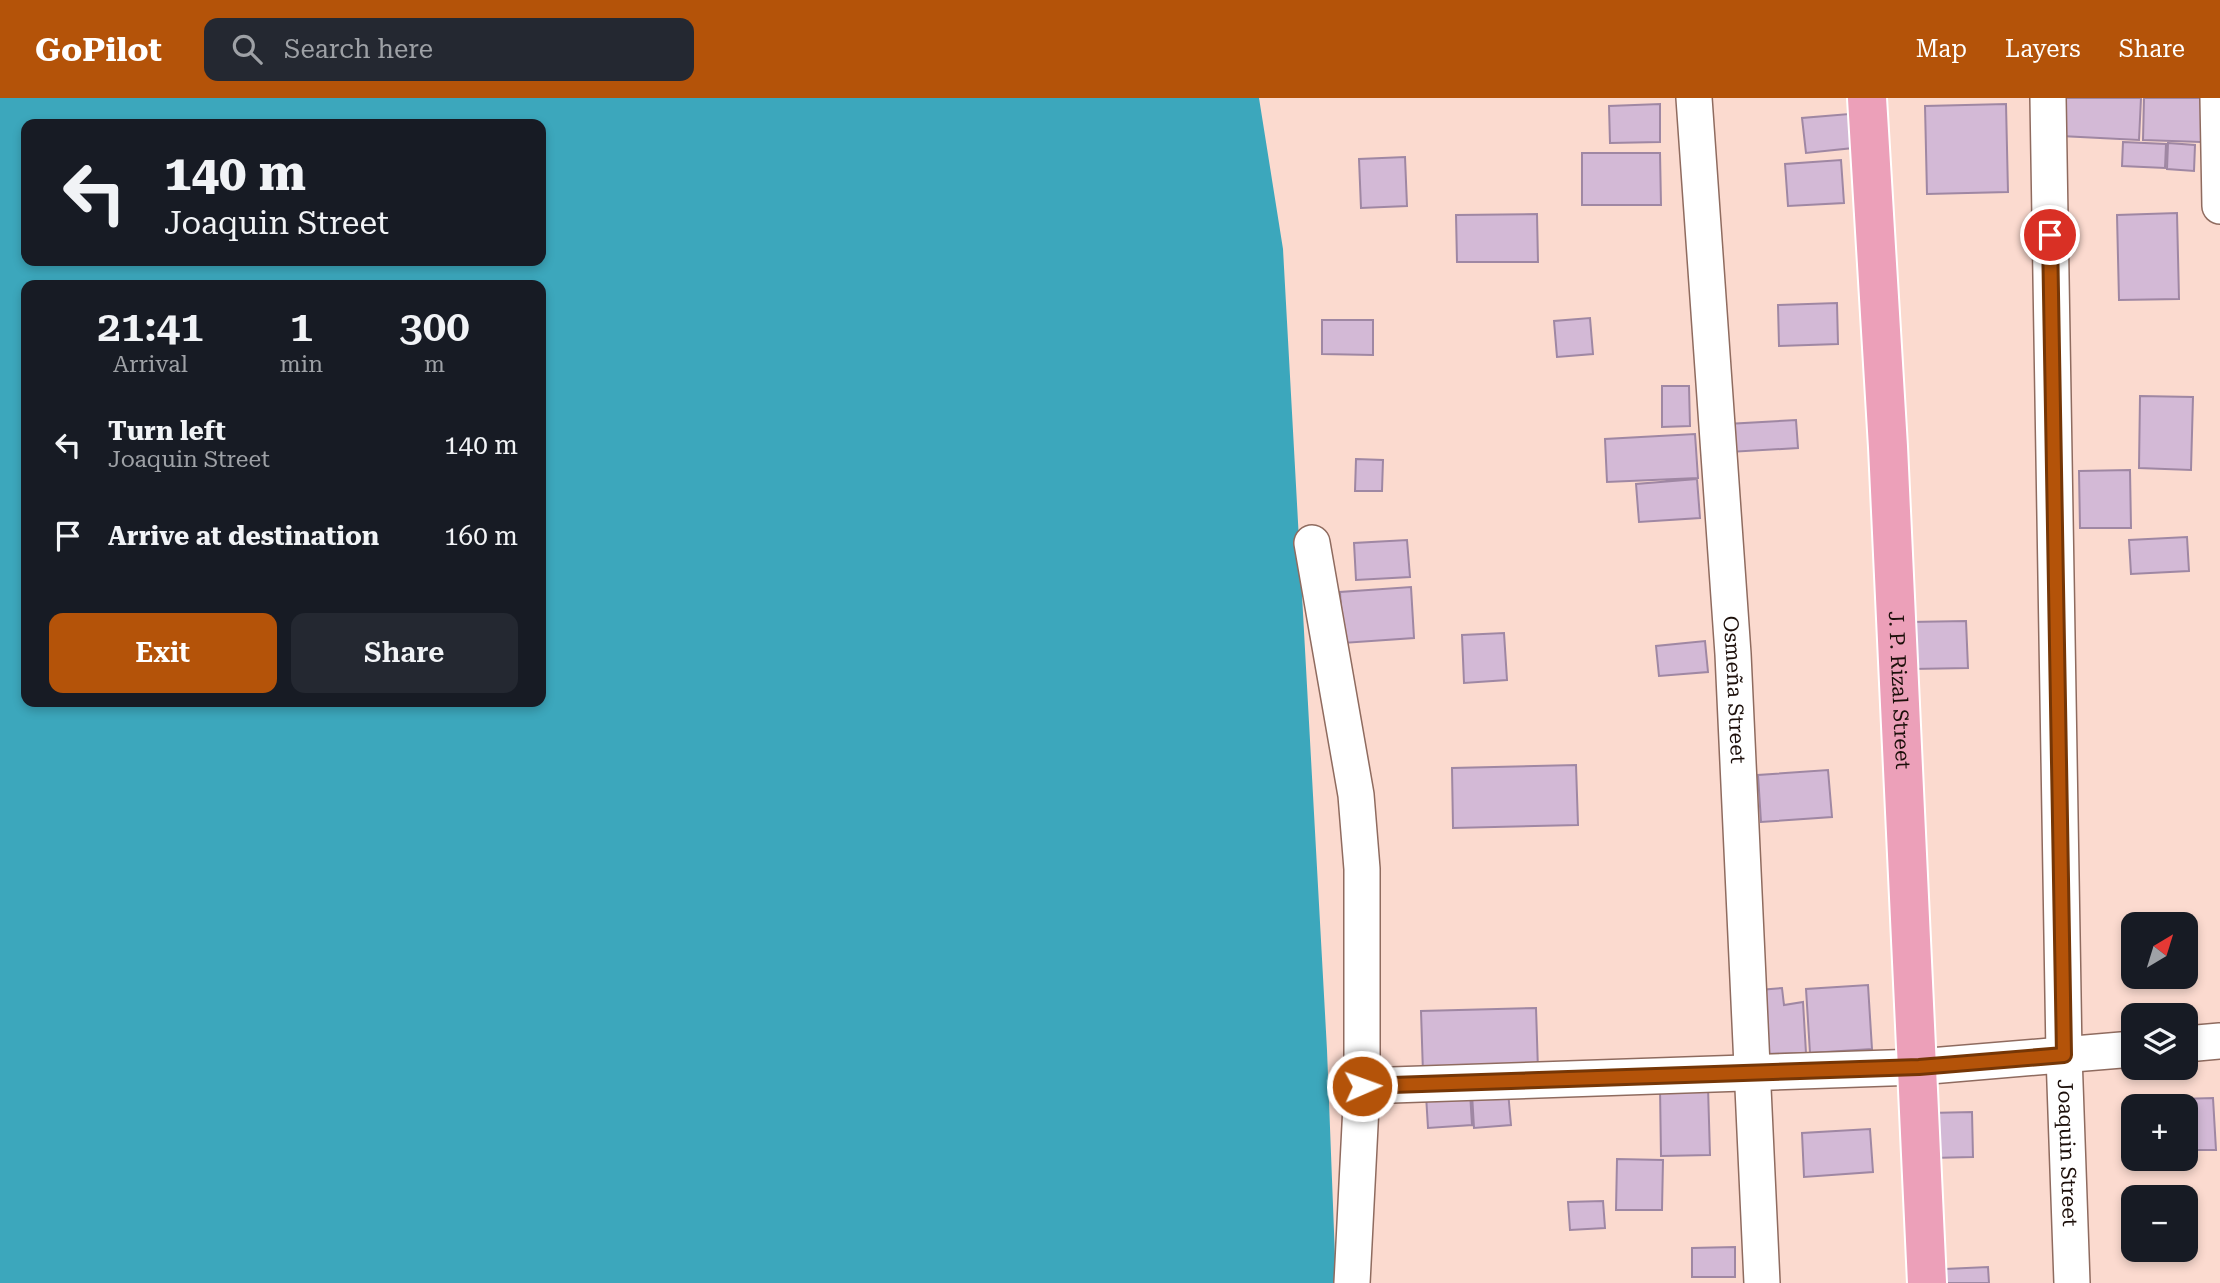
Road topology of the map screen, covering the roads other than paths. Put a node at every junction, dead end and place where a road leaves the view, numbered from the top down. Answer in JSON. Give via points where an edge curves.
{"nodes":[{"id":1,"x":1695,"y":98,"type":"edge"},
{"id":2,"x":1867,"y":98,"type":"edge"},
{"id":3,"x":2048,"y":98,"type":"edge"},
{"id":4,"x":2218,"y":98,"type":"edge"},
{"id":5,"x":2220,"y":206,"type":"edge"},
{"id":6,"x":1312,"y":543,"type":"dead end"},
{"id":7,"x":2220,"y":1041,"type":"edge"},
{"id":8,"x":2198,"y":1043,"type":"edge"},
{"id":9,"x":2121,"y":1050,"type":"edge"},
{"id":10,"x":2064,"y":1055,"type":"junction"},
{"id":11,"x":1919,"y":1067,"type":"junction"},
{"id":12,"x":1752,"y":1073,"type":"junction"},
{"id":13,"x":1362,"y":1086,"type":"junction"},
{"id":14,"x":1352,"y":1283,"type":"edge"},
{"id":15,"x":1762,"y":1283,"type":"edge"},
{"id":16,"x":1927,"y":1283,"type":"edge"},
{"id":17,"x":2071,"y":1283,"type":"edge"}],
"edges":[{"from":1,"to":12,"type":"street","name":"Osmeña Street","via":[[1733,653]]},
{"from":2,"to":11,"type":"main road","name":"J. P. Rizal Street"},
{"from":3,"to":10,"type":"street","name":"Joaquin Street"},
{"from":4,"to":5,"type":"street"},
{"from":6,"to":13,"type":"street","via":[[1356,795],[1362,869]]},
{"from":7,"to":8,"type":"street"},
{"from":9,"to":10,"type":"street"},
{"from":10,"to":11,"type":"street"},
{"from":10,"to":17,"type":"street","name":"Joaquin Street"},
{"from":11,"to":12,"type":"street"},
{"from":11,"to":16,"type":"main road","name":"J. P. Rizal Street"},
{"from":12,"to":13,"type":"street"},
{"from":12,"to":15,"type":"street","name":"Osmeña Street"},
{"from":13,"to":14,"type":"street"}]}
